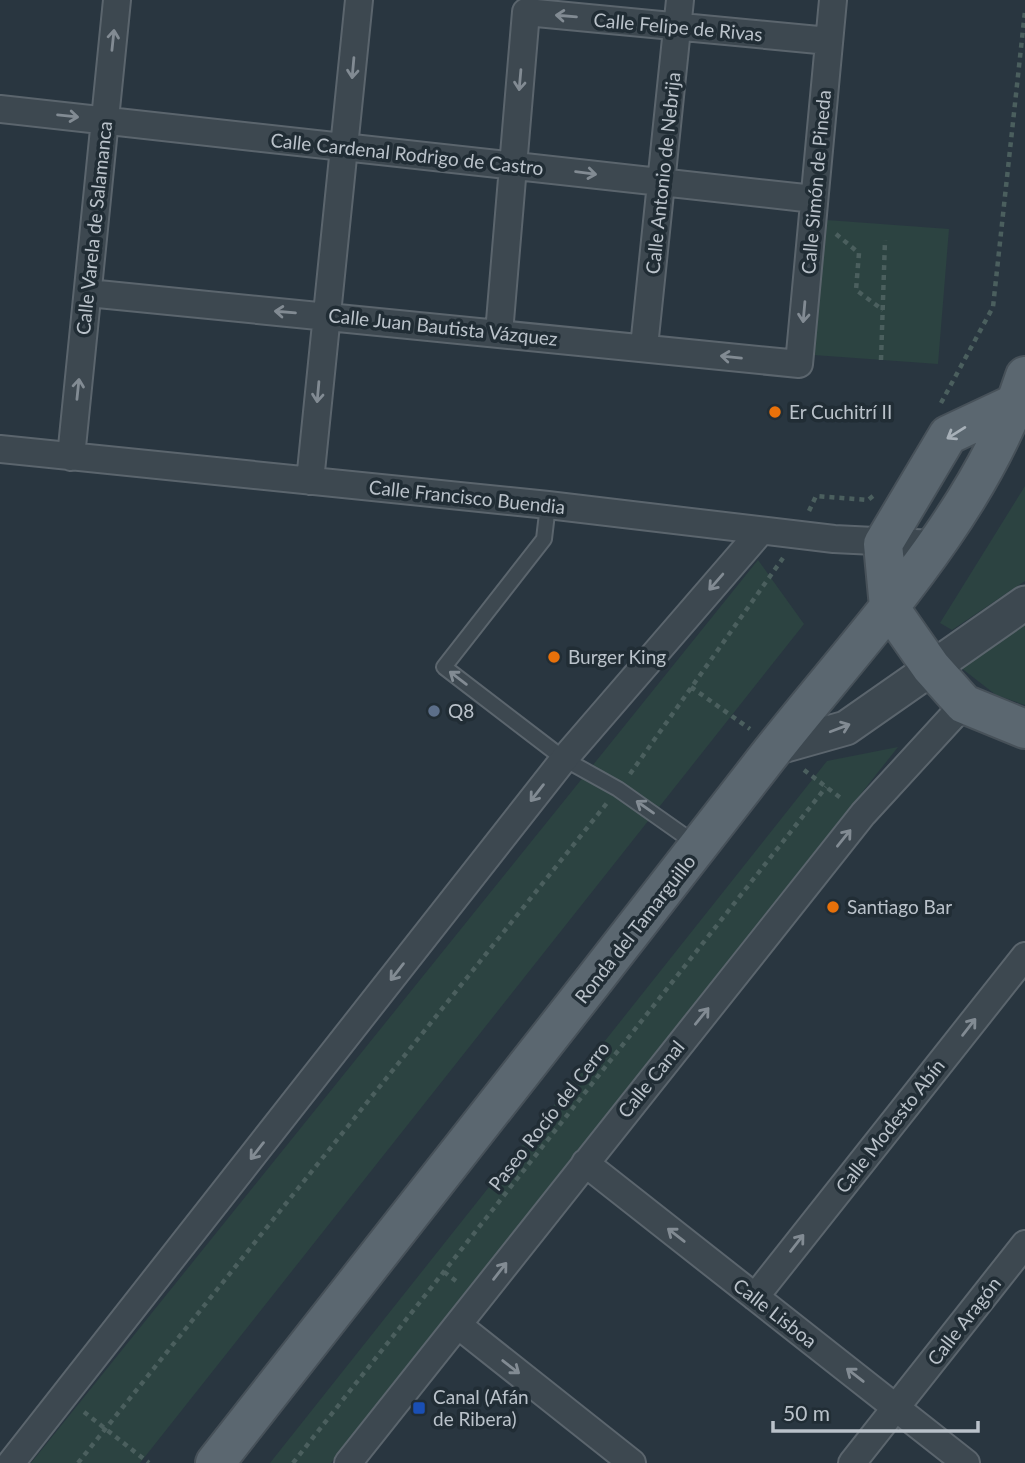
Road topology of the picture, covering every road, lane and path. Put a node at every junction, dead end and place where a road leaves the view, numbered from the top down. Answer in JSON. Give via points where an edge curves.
{"nodes":[{"id":1,"x":117,"y":0,"type":"edge"},
{"id":2,"x":359,"y":0,"type":"edge"},
{"id":3,"x":680,"y":0,"type":"edge"},
{"id":4,"x":833,"y":0,"type":"edge"},
{"id":5,"x":521,"y":6,"type":"edge"},
{"id":6,"x":1025,"y":11,"type":"edge"},
{"id":7,"x":679,"y":27,"type":"junction"},
{"id":8,"x":829,"y":41,"type":"junction"},
{"id":9,"x":0,"y":109,"type":"edge"},
{"id":10,"x":105,"y":120,"type":"junction"},
{"id":11,"x":346,"y":149,"type":"junction"},
{"id":12,"x":513,"y":164,"type":"junction"},
{"id":13,"x":662,"y":182,"type":"junction"},
{"id":14,"x":814,"y":200,"type":"junction"},
{"id":15,"x":811,"y":231,"type":"junction"},
{"id":16,"x":885,"y":240,"type":"dead end"},
{"id":17,"x":88,"y":293,"type":"junction"},
{"id":18,"x":883,"y":310,"type":"junction"},
{"id":19,"x":325,"y":316,"type":"junction"},
{"id":20,"x":499,"y":333,"type":"junction"},
{"id":21,"x":645,"y":347,"type":"junction"},
{"id":22,"x":881,"y":360,"type":"dead end"},
{"id":23,"x":799,"y":364,"type":"joint"},
{"id":24,"x":1022,"y":394,"type":"edge"},
{"id":25,"x":938,"y":408,"type":"dead end"},
{"id":26,"x":0,"y":449,"type":"edge"},
{"id":27,"x":71,"y":457,"type":"junction"},
{"id":28,"x":310,"y":481,"type":"junction"},
{"id":29,"x":878,"y":493,"type":"dead end"},
{"id":30,"x":548,"y":505,"type":"junction"},
{"id":31,"x":811,"y":508,"type":"dead end"},
{"id":32,"x":761,"y":531,"type":"junction"},
{"id":33,"x":883,"y":544,"type":"junction"},
{"id":34,"x":935,"y":544,"type":"junction"},
{"id":35,"x":785,"y":555,"type":"dead end"},
{"id":36,"x":1025,"y":603,"type":"edge"},
{"id":37,"x":889,"y":607,"type":"junction"},
{"id":38,"x":931,"y":667,"type":"junction"},
{"id":39,"x":964,"y":705,"type":"junction"},
{"id":40,"x":1025,"y":729,"type":"edge"},
{"id":41,"x":775,"y":748,"type":"junction"},
{"id":42,"x":564,"y":759,"type":"junction"},
{"id":43,"x":625,"y":781,"type":"dead end"},
{"id":44,"x":826,"y":787,"type":"dead end"},
{"id":45,"x":611,"y":798,"type":"dead end"},
{"id":46,"x":700,"y":847,"type":"junction"},
{"id":47,"x":1025,"y":956,"type":"edge"},
{"id":48,"x":585,"y":1163,"type":"junction"},
{"id":49,"x":1025,"y":1244,"type":"edge"},
{"id":50,"x":755,"y":1297,"type":"junction"},
{"id":51,"x":458,"y":1325,"type":"junction"},
{"id":52,"x":65,"y":1396,"type":"junction"},
{"id":53,"x":895,"y":1408,"type":"junction"},
{"id":54,"x":105,"y":1429,"type":"junction"},
{"id":55,"x":11,"y":1463,"type":"edge"},
{"id":56,"x":78,"y":1463,"type":"edge"},
{"id":57,"x":149,"y":1463,"type":"edge"},
{"id":58,"x":215,"y":1463,"type":"edge"},
{"id":59,"x":293,"y":1463,"type":"edge"},
{"id":60,"x":348,"y":1463,"type":"edge"},
{"id":61,"x":632,"y":1463,"type":"edge"},
{"id":62,"x":852,"y":1463,"type":"edge"},
{"id":63,"x":966,"y":1463,"type":"edge"}],
"edges":[{"from":10,"to":1,"type":"street","name":"Calle Varela de Salamanca","one_way":true},
{"from":2,"to":11,"type":"street","one_way":true},
{"from":3,"to":7,"type":"street","name":"Calle Antonio de Nebrija"},
{"from":4,"to":8,"type":"street","name":"Calle Simón de Pineda"},
{"from":7,"to":5,"type":"street","name":"Calle Felipe de Rivas","one_way":true},
{"from":5,"to":12,"type":"street","one_way":true},
{"from":6,"to":25,"type":"path","via":[[993,307]]},
{"from":7,"to":8,"type":"street","name":"Calle Felipe de Rivas"},
{"from":7,"to":13,"type":"street","name":"Calle Antonio de Nebrija"},
{"from":8,"to":14,"type":"street","name":"Calle Simón de Pineda"},
{"from":9,"to":10,"type":"street","name":"Calle Cardenal Rodrigo de Castro","one_way":true},
{"from":10,"to":11,"type":"street","name":"Calle Cardenal Rodrigo de Castro"},
{"from":10,"to":17,"type":"street","name":"Calle Varela de Salamanca"},
{"from":11,"to":12,"type":"street","name":"Calle Cardenal Rodrigo de Castro"},
{"from":11,"to":19,"type":"street"},
{"from":12,"to":13,"type":"street","name":"Calle Cardenal Rodrigo de Castro","one_way":true},
{"from":12,"to":20,"type":"street"},
{"from":13,"to":14,"type":"street","name":"Calle Cardenal Rodrigo de Castro"},
{"from":13,"to":21,"type":"street","name":"Calle Antonio de Nebrija"},
{"from":14,"to":15,"type":"street","name":"Calle Simón de Pineda"},
{"from":15,"to":18,"type":"path","via":[[835,233],[859,253],[856,290]]},
{"from":15,"to":23,"type":"street","name":"Calle Simón de Pineda","one_way":true},
{"from":16,"to":18,"type":"path"},
{"from":19,"to":17,"type":"street","name":"Calle Juan Bautista Vázquez","one_way":true},
{"from":27,"to":17,"type":"street","name":"Calle Varela de Salamanca","one_way":true},
{"from":18,"to":22,"type":"path"},
{"from":19,"to":20,"type":"street","name":"Calle Juan Bautista Vázquez"},
{"from":19,"to":28,"type":"street","one_way":true},
{"from":20,"to":21,"type":"street","name":"Calle Juan Bautista Vázquez"},
{"from":23,"to":21,"type":"street","name":"Calle Juan Bautista Vázquez","one_way":true},
{"from":24,"to":33,"type":"main road","one_way":true,"via":[[948,435]]},
{"from":24,"to":34,"type":"main road","name":"Ronda del Tamarguillo","via":[[1000,442]]},
{"from":26,"to":27,"type":"street","name":"Calle Francisco Buendia"},
{"from":27,"to":28,"type":"street","name":"Calle Francisco Buendia"},
{"from":28,"to":30,"type":"street","name":"Calle Francisco Buendia"},
{"from":29,"to":31,"type":"path","via":[[868,500],[816,496]]},
{"from":30,"to":32,"type":"street","name":"Calle Francisco Buendia"},
{"from":42,"to":30,"type":"lane","one_way":true,"via":[[444,667],[544,540]]},
{"from":32,"to":33,"type":"street","name":"Calle Francisco Buendia"},
{"from":32,"to":42,"type":"street","one_way":true},
{"from":33,"to":34,"type":"street","name":"Calle Francisco Buendia"},
{"from":33,"to":37,"type":"main road"},
{"from":34,"to":37,"type":"main road","name":"Ronda del Tamarguillo"},
{"from":35,"to":43,"type":"path"},
{"from":36,"to":38,"type":"street"},
{"from":37,"to":38,"type":"main road"},
{"from":37,"to":41,"type":"main road","name":"Ronda del Tamarguillo"},
{"from":38,"to":39,"type":"main road"},
{"from":41,"to":38,"type":"street","one_way":true,"via":[[846,728]]},
{"from":39,"to":40,"type":"main road"},
{"from":48,"to":39,"type":"street","name":"Calle Canal","one_way":true,"via":[[863,814]]},
{"from":41,"to":46,"type":"main road","name":"Ronda del Tamarguillo"},
{"from":46,"to":42,"type":"lane","one_way":true,"via":[[618,789]]},
{"from":42,"to":52,"type":"street","one_way":true},
{"from":44,"to":59,"type":"path","name":"Paseo Rocío del Cerro"},
{"from":45,"to":54,"type":"path"},
{"from":46,"to":58,"type":"main road","name":"Ronda del Tamarguillo"},
{"from":50,"to":47,"type":"street","name":"Calle Modesto Abín","one_way":true},
{"from":50,"to":48,"type":"street","name":"Calle Lisboa","one_way":true},
{"from":51,"to":48,"type":"street","name":"Calle Canal","one_way":true},
{"from":49,"to":53,"type":"street","name":"Calle Aragón"},
{"from":53,"to":50,"type":"street","name":"Calle Lisboa","one_way":true},
{"from":51,"to":60,"type":"street","name":"Calle Canal"},
{"from":51,"to":61,"type":"street","one_way":true},
{"from":52,"to":54,"type":"path"},
{"from":52,"to":55,"type":"street"},
{"from":53,"to":62,"type":"street","name":"Calle Aragón"},
{"from":53,"to":63,"type":"street","name":"Calle Lisboa"},
{"from":54,"to":56,"type":"path"},
{"from":54,"to":57,"type":"path"}]}
